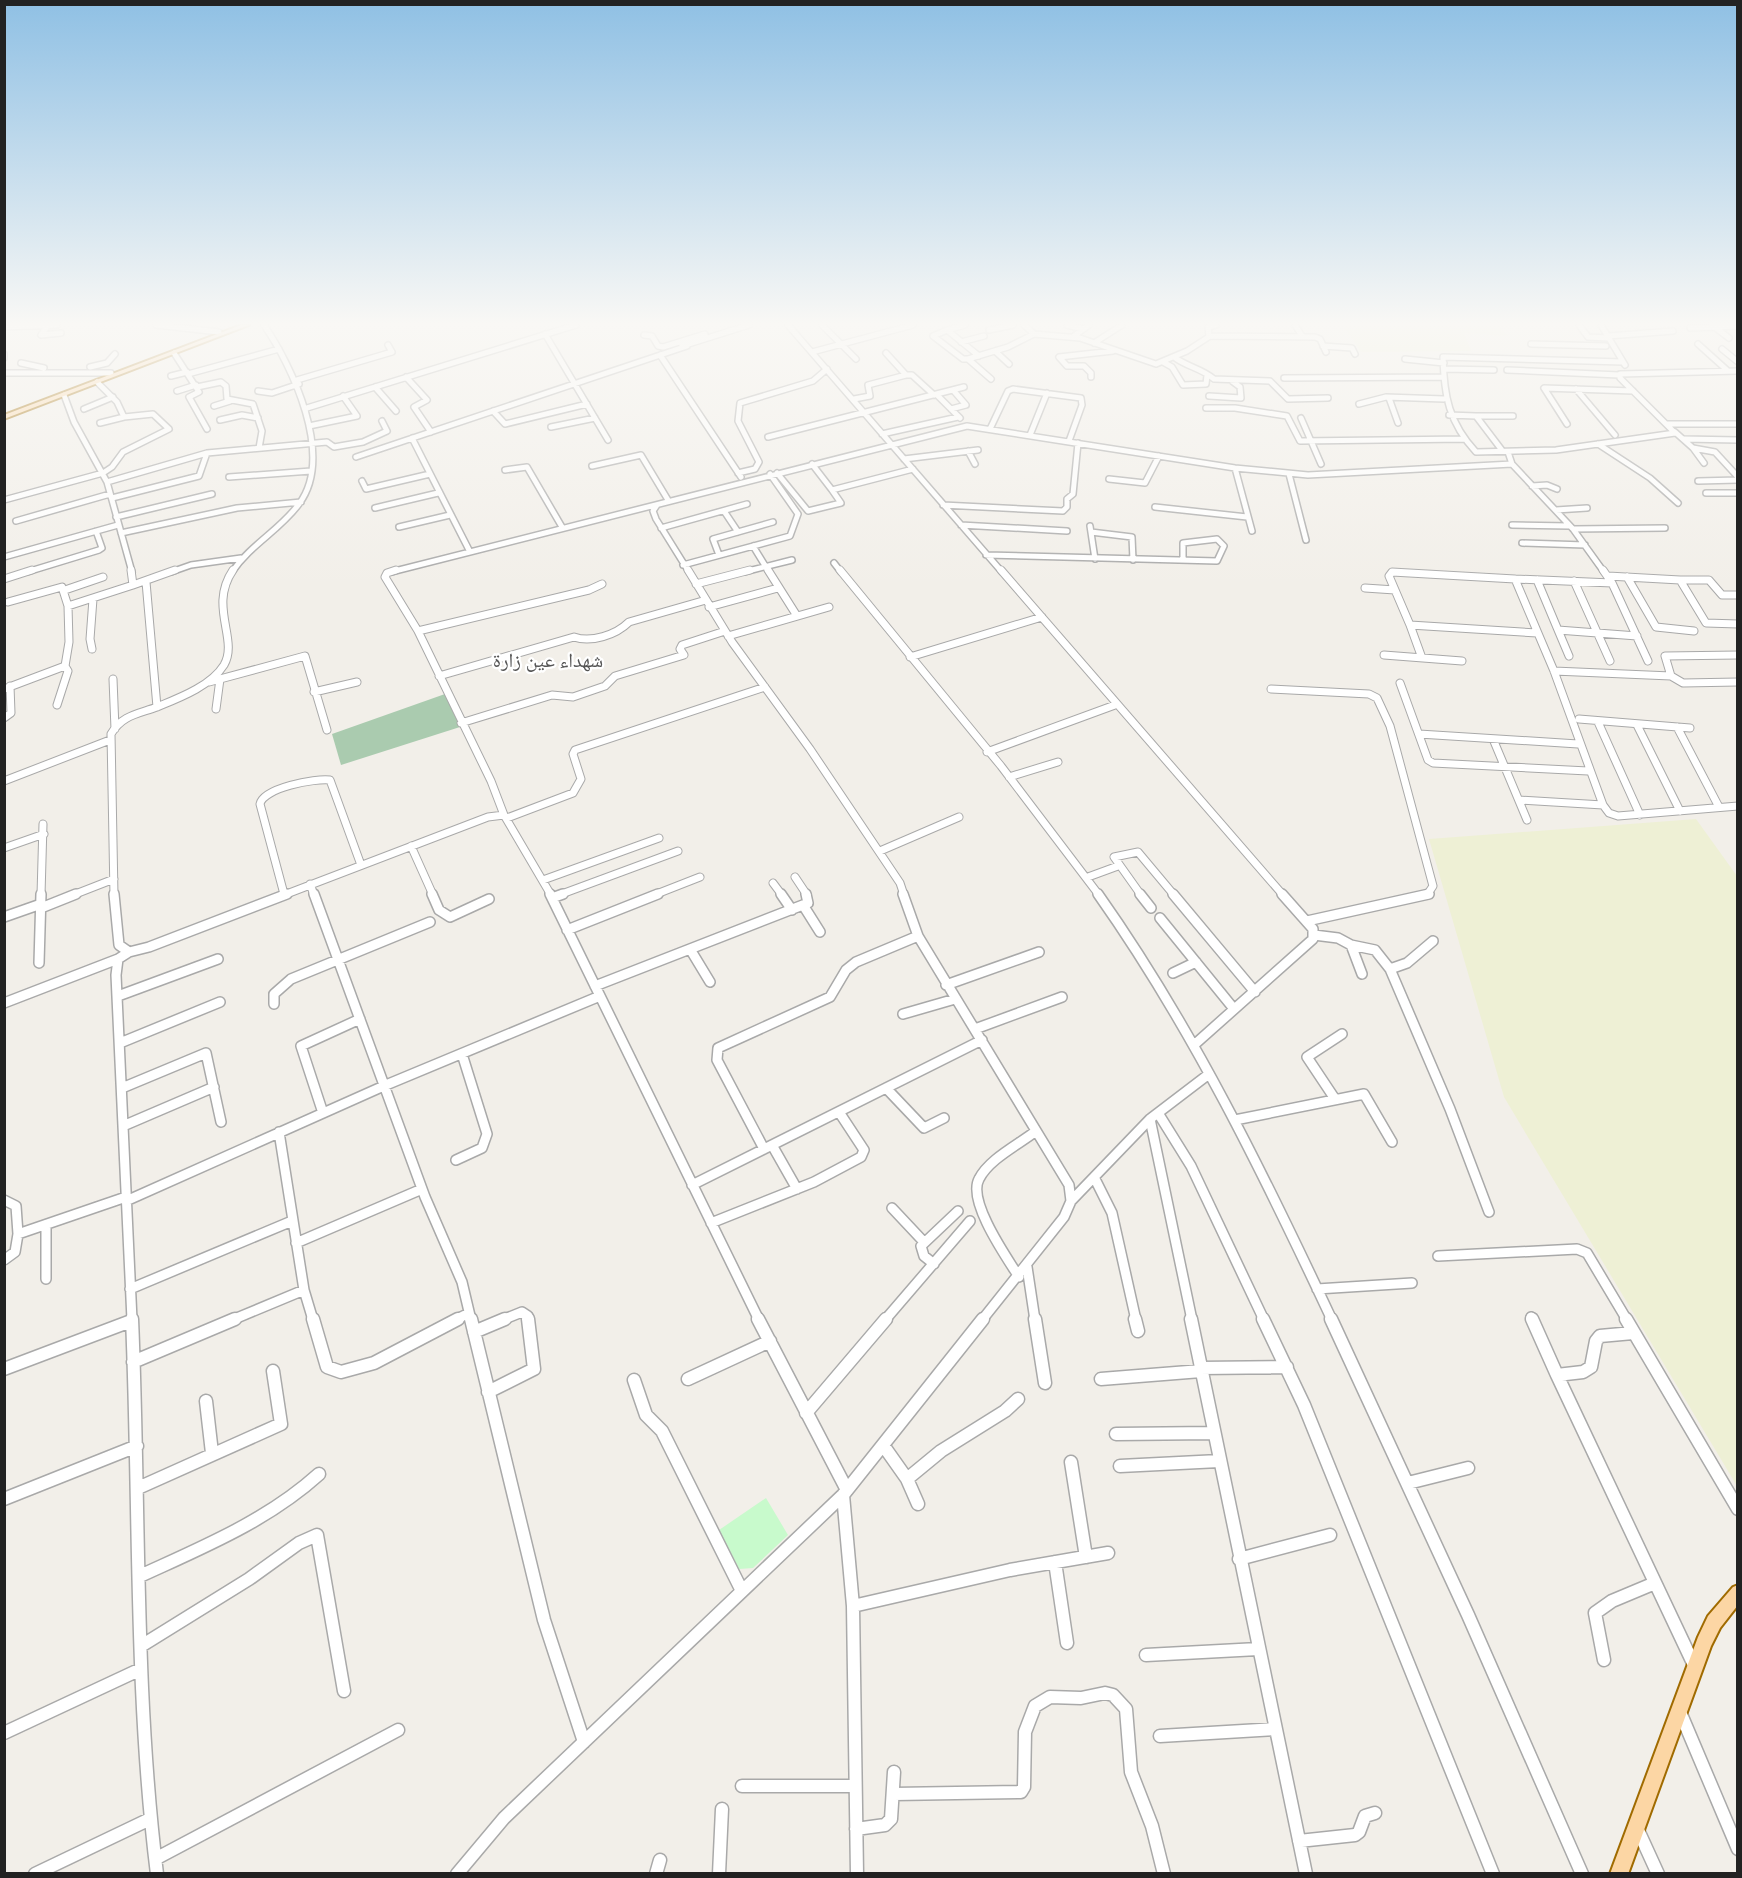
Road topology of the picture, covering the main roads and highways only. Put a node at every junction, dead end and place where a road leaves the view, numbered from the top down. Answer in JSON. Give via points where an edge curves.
{"nodes":[{"id":1,"x":1736,"y":1598,"type":"edge"},
{"id":2,"x":1619,"y":1874,"type":"edge"}],
"edges":[{"from":1,"to":2,"type":"main road","via":[[1714,1622]]}]}
